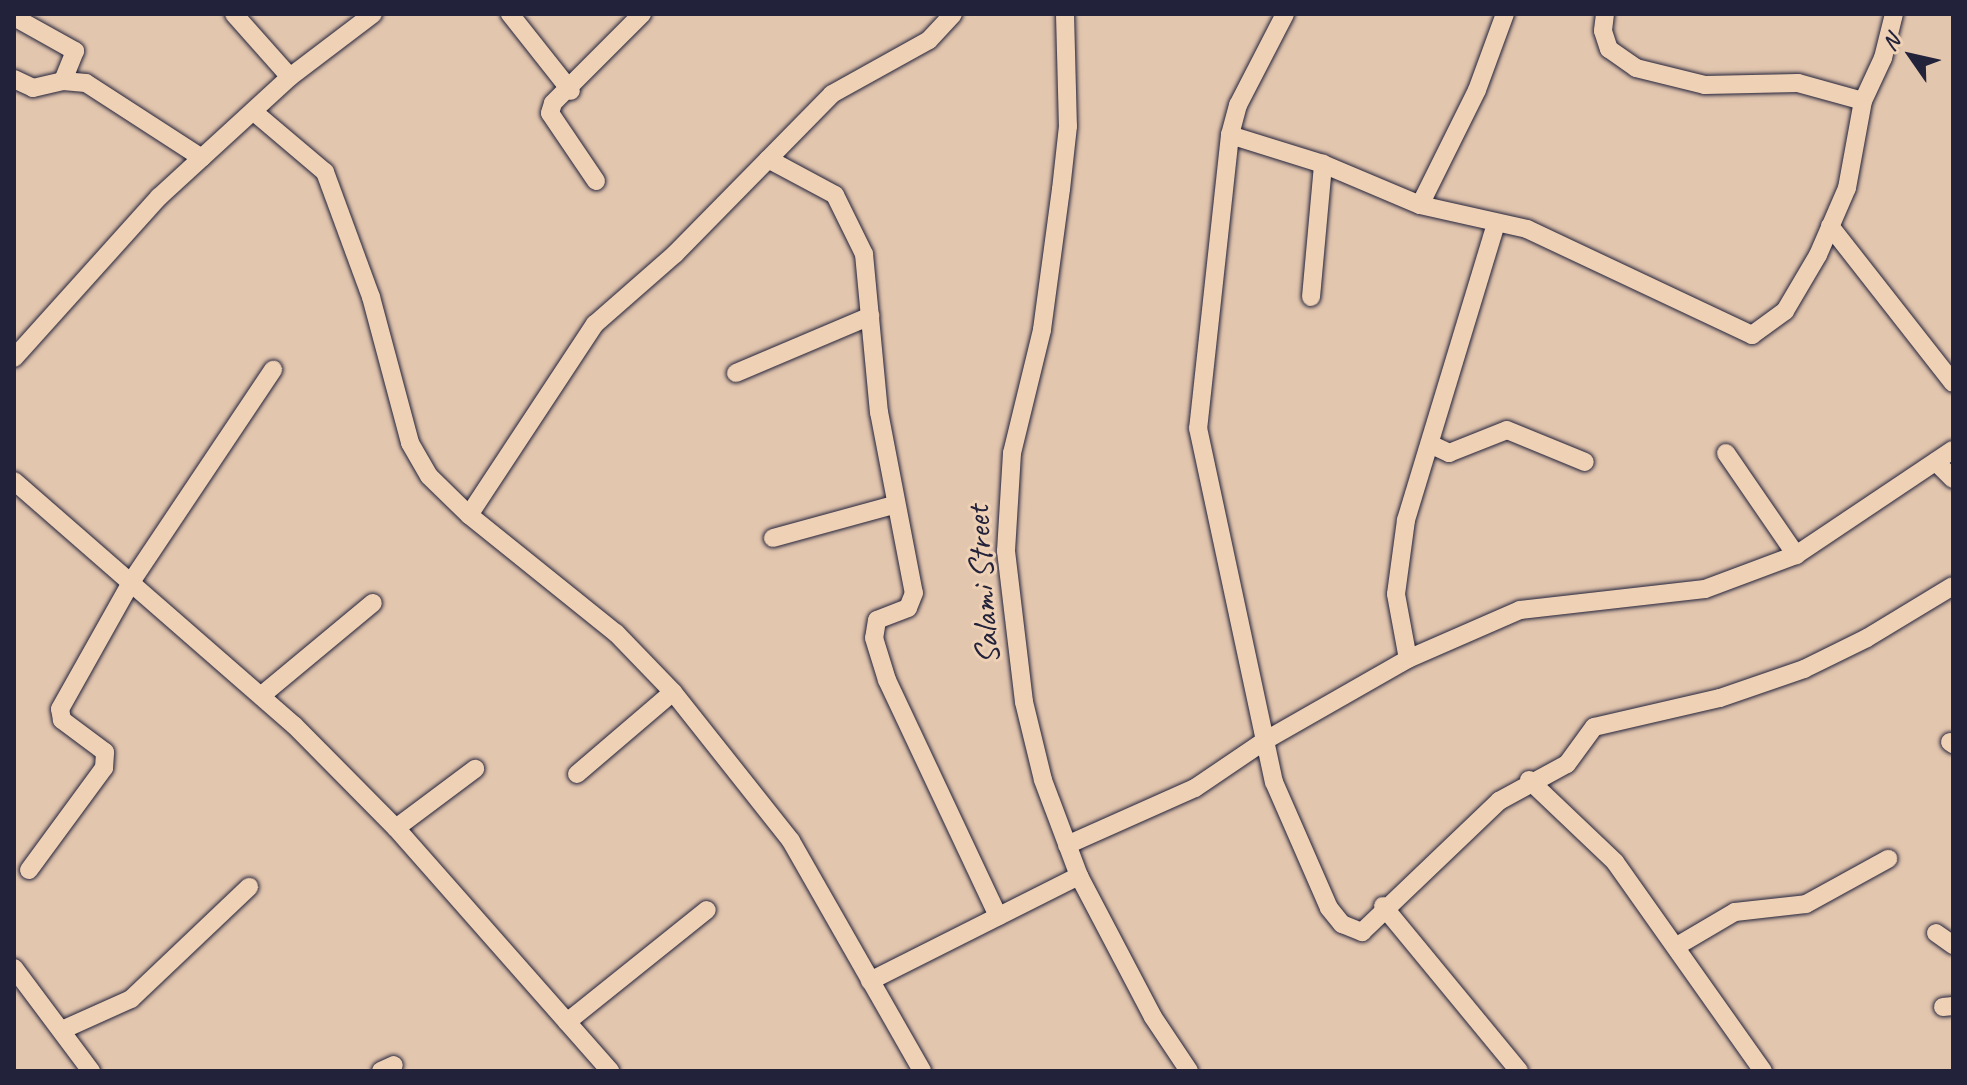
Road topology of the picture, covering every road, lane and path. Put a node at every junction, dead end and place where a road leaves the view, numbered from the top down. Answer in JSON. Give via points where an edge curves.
{"nodes":[{"id":1,"x":234,"y":14,"type":"edge"},
{"id":2,"x":373,"y":14,"type":"edge"},
{"id":3,"x":510,"y":14,"type":"edge"},
{"id":4,"x":642,"y":14,"type":"edge"},
{"id":5,"x":953,"y":14,"type":"edge"},
{"id":6,"x":1065,"y":14,"type":"edge"},
{"id":7,"x":1285,"y":14,"type":"edge"},
{"id":8,"x":1505,"y":14,"type":"edge"},
{"id":9,"x":1605,"y":14,"type":"edge"},
{"id":10,"x":1894,"y":14,"type":"edge"},
{"id":11,"x":14,"y":17,"type":"edge"},
{"id":12,"x":290,"y":77,"type":"junction"},
{"id":13,"x":14,"y":79,"type":"edge"},
{"id":14,"x":63,"y":81,"type":"junction"},
{"id":15,"x":571,"y":91,"type":"junction"},
{"id":16,"x":1863,"y":101,"type":"junction"},
{"id":17,"x":254,"y":112,"type":"junction"},
{"id":18,"x":1230,"y":135,"type":"junction"},
{"id":19,"x":202,"y":158,"type":"junction"},
{"id":20,"x":768,"y":159,"type":"junction"},
{"id":21,"x":1323,"y":164,"type":"junction"},
{"id":22,"x":596,"y":181,"type":"dead end"},
{"id":23,"x":1420,"y":205,"type":"junction"},
{"id":24,"x":1496,"y":224,"type":"junction"},
{"id":25,"x":1830,"y":226,"type":"junction"},
{"id":26,"x":1311,"y":297,"type":"dead end"},
{"id":27,"x":870,"y":316,"type":"junction"},
{"id":28,"x":14,"y":358,"type":"edge"},
{"id":29,"x":273,"y":370,"type":"dead end"},
{"id":30,"x":736,"y":373,"type":"dead end"},
{"id":31,"x":1953,"y":383,"type":"edge"},
{"id":32,"x":1432,"y":445,"type":"junction"},
{"id":33,"x":1953,"y":450,"type":"edge"},
{"id":34,"x":1726,"y":453,"type":"dead end"},
{"id":35,"x":1585,"y":462,"type":"dead end"},
{"id":36,"x":1936,"y":462,"type":"junction"},
{"id":37,"x":1953,"y":479,"type":"edge"},
{"id":38,"x":14,"y":481,"type":"edge"},
{"id":39,"x":894,"y":505,"type":"junction"},
{"id":40,"x":469,"y":515,"type":"junction"},
{"id":41,"x":773,"y":538,"type":"dead end"},
{"id":42,"x":1796,"y":555,"type":"junction"},
{"id":43,"x":133,"y":579,"type":"junction"},
{"id":44,"x":1953,"y":586,"type":"edge"},
{"id":45,"x":373,"y":603,"type":"dead end"},
{"id":46,"x":1408,"y":659,"type":"junction"},
{"id":47,"x":673,"y":692,"type":"junction"},
{"id":48,"x":262,"y":695,"type":"junction"},
{"id":49,"x":1266,"y":740,"type":"junction"},
{"id":50,"x":475,"y":769,"type":"dead end"},
{"id":51,"x":577,"y":774,"type":"dead end"},
{"id":52,"x":1529,"y":780,"type":"junction"},
{"id":53,"x":396,"y":828,"type":"junction"},
{"id":54,"x":1067,"y":845,"type":"junction"},
{"id":55,"x":1888,"y":859,"type":"dead end"},
{"id":56,"x":29,"y":870,"type":"dead end"},
{"id":57,"x":1079,"y":876,"type":"junction"},
{"id":58,"x":249,"y":887,"type":"dead end"},
{"id":59,"x":1383,"y":906,"type":"junction"},
{"id":60,"x":707,"y":910,"type":"dead end"},
{"id":61,"x":998,"y":916,"type":"junction"},
{"id":62,"x":1936,"y":933,"type":"dead end"},
{"id":63,"x":1953,"y":945,"type":"edge"},
{"id":64,"x":1677,"y":946,"type":"junction"},
{"id":65,"x":14,"y":968,"type":"edge"},
{"id":66,"x":870,"y":981,"type":"junction"},
{"id":67,"x":567,"y":1022,"type":"junction"},
{"id":68,"x":62,"y":1030,"type":"junction"},
{"id":69,"x":1757,"y":1068,"type":"edge"},
{"id":70,"x":91,"y":1071,"type":"edge"},
{"id":71,"x":610,"y":1071,"type":"edge"},
{"id":72,"x":922,"y":1071,"type":"edge"},
{"id":73,"x":1189,"y":1071,"type":"edge"},
{"id":74,"x":1519,"y":1071,"type":"edge"}],
"edges":[{"from":1,"to":12,"type":"street"},
{"from":2,"to":12,"type":"street"},
{"from":3,"to":15,"type":"street"},
{"from":4,"to":15,"type":"street"},
{"from":5,"to":20,"type":"street","via":[[929,40],[832,94]]},
{"from":6,"to":54,"type":"street","name":"Salami Street","via":[[1068,112],[1061,189],[1042,330],[1005,501],[1024,702],[1043,780]]},
{"from":7,"to":18,"type":"street","via":[[1244,92]]},
{"from":8,"to":23,"type":"street","via":[[1477,90]]},
{"from":9,"to":16,"type":"street","via":[[1609,49],[1636,68],[1705,85],[1798,83]]},
{"from":10,"to":16,"type":"street","via":[[1883,58]]},
{"from":11,"to":14,"type":"street","via":[[75,51]]},
{"from":12,"to":17,"type":"street"},
{"from":13,"to":14,"type":"street","via":[[33,88]]},
{"from":14,"to":19,"type":"street","via":[[86,83],[105,93]]},
{"from":15,"to":22,"type":"street","via":[[553,103],[550,113]]},
{"from":16,"to":25,"type":"street","via":[[1847,188]]},
{"from":17,"to":19,"type":"street"},
{"from":17,"to":40,"type":"street","via":[[325,172],[371,297],[410,443],[429,476]]},
{"from":18,"to":21,"type":"street"},
{"from":18,"to":49,"type":"street","via":[[1198,428]]},
{"from":19,"to":28,"type":"street","via":[[159,197]]},
{"from":20,"to":27,"type":"street","via":[[835,195],[864,254]]},
{"from":20,"to":40,"type":"street","via":[[675,254],[595,324]]},
{"from":21,"to":23,"type":"street"},
{"from":21,"to":26,"type":"street"},
{"from":23,"to":24,"type":"street"},
{"from":24,"to":25,"type":"street","via":[[1564,244],[1752,335],[1785,311]]},
{"from":24,"to":32,"type":"street"},
{"from":25,"to":31,"type":"street"},
{"from":27,"to":30,"type":"street"},
{"from":27,"to":39,"type":"street"},
{"from":29,"to":43,"type":"street"},
{"from":32,"to":35,"type":"street","via":[[1452,452],[1507,430]]},
{"from":32,"to":46,"type":"street","via":[[1406,520],[1396,594]]},
{"from":33,"to":36,"type":"street"},
{"from":34,"to":42,"type":"street"},
{"from":36,"to":37,"type":"street"},
{"from":36,"to":42,"type":"street"},
{"from":38,"to":43,"type":"street"},
{"from":39,"to":41,"type":"street"},
{"from":39,"to":61,"type":"street","via":[[914,593],[908,608],[877,620],[874,638],[887,680]]},
{"from":40,"to":47,"type":"street","via":[[616,633]]},
{"from":42,"to":46,"type":"street","via":[[1705,589],[1520,610]]},
{"from":43,"to":48,"type":"street"},
{"from":43,"to":56,"type":"street","via":[[60,709],[62,720],[105,752],[101,779]]},
{"from":44,"to":52,"type":"street","via":[[1804,669],[1720,698],[1594,727],[1567,764]]},
{"from":45,"to":48,"type":"street"},
{"from":46,"to":49,"type":"street"},
{"from":47,"to":51,"type":"street"},
{"from":47,"to":66,"type":"street","via":[[791,841]]},
{"from":48,"to":53,"type":"street"},
{"from":49,"to":54,"type":"street","via":[[1195,788]]},
{"from":49,"to":59,"type":"street","via":[[1274,782],[1329,908],[1342,924],[1362,932]]},
{"from":50,"to":53,"type":"street"},
{"from":52,"to":59,"type":"street"},
{"from":52,"to":64,"type":"street","via":[[1615,862]]},
{"from":53,"to":67,"type":"street"},
{"from":54,"to":57,"type":"street","name":"Salami Street"},
{"from":55,"to":64,"type":"street","via":[[1806,904],[1735,912]]},
{"from":57,"to":61,"type":"street"},
{"from":57,"to":73,"type":"street","name":"Salami Street","via":[[1153,1017]]},
{"from":58,"to":68,"type":"street","via":[[131,999]]},
{"from":59,"to":74,"type":"street"},
{"from":60,"to":67,"type":"street"},
{"from":61,"to":66,"type":"street"},
{"from":62,"to":63,"type":"street"},
{"from":64,"to":69,"type":"street"},
{"from":65,"to":68,"type":"street"},
{"from":66,"to":72,"type":"street"},
{"from":67,"to":71,"type":"street"},
{"from":68,"to":70,"type":"street"}]}
